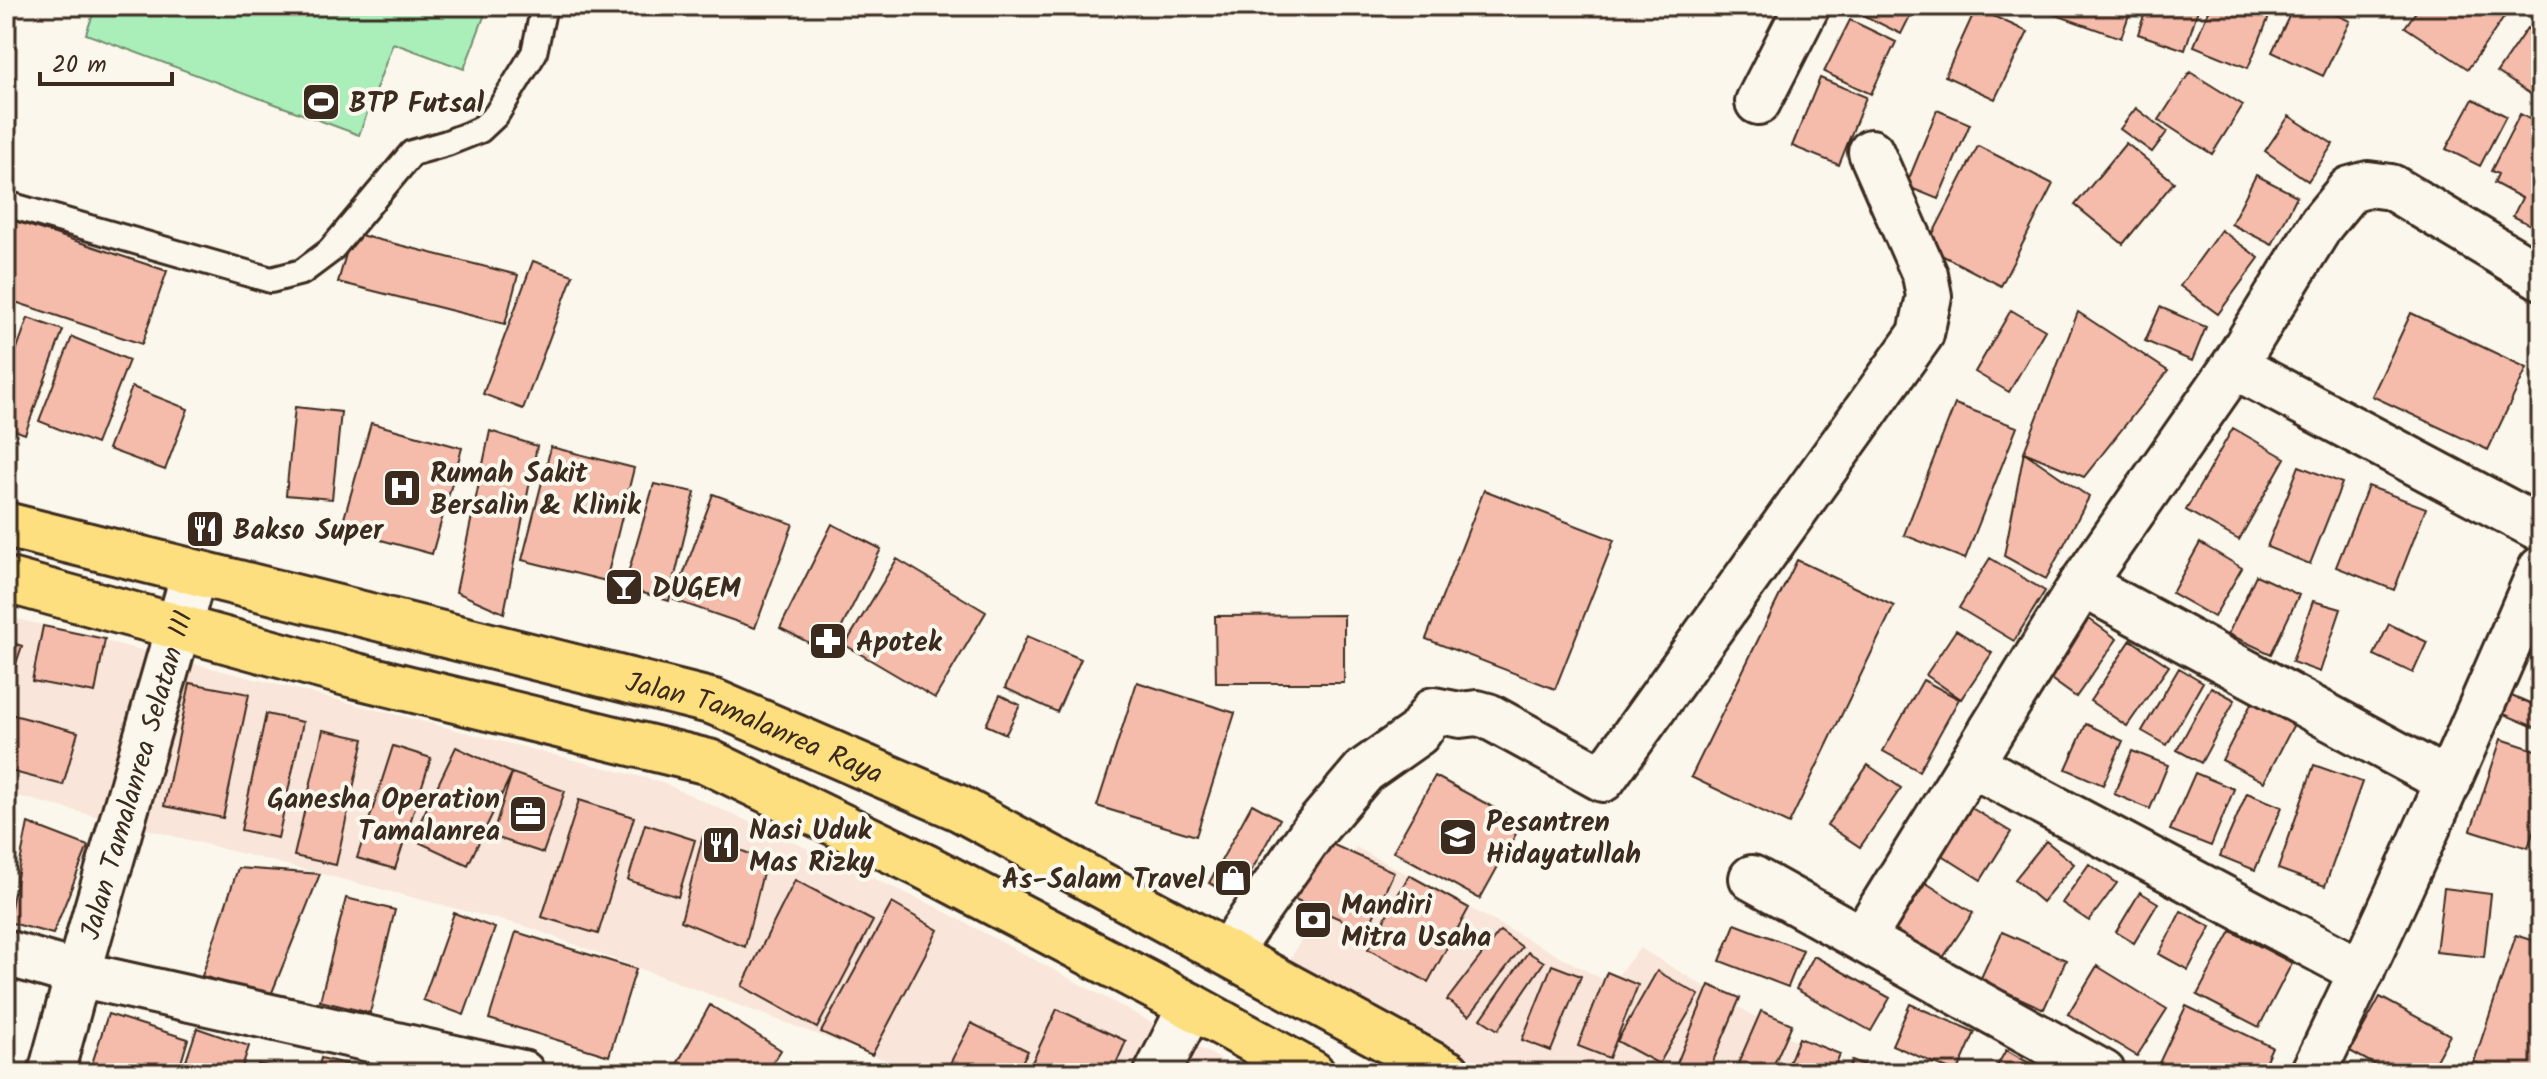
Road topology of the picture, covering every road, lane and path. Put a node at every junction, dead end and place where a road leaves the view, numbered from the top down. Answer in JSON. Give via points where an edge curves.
{"nodes":[{"id":1,"x":544,"y":6,"type":"edge"},
{"id":2,"x":1807,"y":6,"type":"edge"},
{"id":3,"x":1758,"y":102,"type":"dead end"},
{"id":4,"x":1871,"y":152,"type":"dead end"},
{"id":5,"x":6,"y":204,"type":"edge"},
{"id":6,"x":2541,"y":277,"type":"edge"},
{"id":7,"x":2234,"y":366,"type":"junction"},
{"id":8,"x":6,"y":525,"type":"edge"},
{"id":9,"x":2541,"y":529,"type":"edge"},
{"id":10,"x":2541,"y":569,"type":"edge"},
{"id":11,"x":194,"y":573,"type":"junction"},
{"id":12,"x":6,"y":580,"type":"edge"},
{"id":13,"x":2082,"y":584,"type":"junction"},
{"id":14,"x":180,"y":627,"type":"junction"},
{"id":15,"x":1971,"y":764,"type":"junction"},
{"id":16,"x":2449,"y":782,"type":"junction"},
{"id":17,"x":1752,"y":878,"type":"dead end"},
{"id":18,"x":1863,"y":938,"type":"junction"},
{"id":19,"x":1228,"y":952,"type":"junction"},
{"id":20,"x":6,"y":953,"type":"edge"},
{"id":21,"x":2362,"y":972,"type":"junction"},
{"id":22,"x":78,"y":974,"type":"junction"},
{"id":23,"x":1191,"y":1006,"type":"junction"},
{"id":24,"x":51,"y":1073,"type":"edge"},
{"id":25,"x":522,"y":1073,"type":"edge"},
{"id":26,"x":1157,"y":1073,"type":"edge"},
{"id":27,"x":1312,"y":1073,"type":"edge"},
{"id":28,"x":1448,"y":1073,"type":"edge"},
{"id":29,"x":2103,"y":1073,"type":"edge"},
{"id":30,"x":2313,"y":1073,"type":"edge"}],
"edges":[{"from":1,"to":5,"type":"lane","via":[[534,53],[496,115],[480,130],[412,153],[330,251],[302,272],[271,280]]},
{"from":2,"to":3,"type":"street"},
{"from":4,"to":19,"type":"street","via":[[1925,275],[1929,296],[1921,334],[1603,779],[1488,716],[1434,710],[1418,733],[1364,771],[1314,830]]},
{"from":6,"to":7,"type":"street","via":[[2391,187],[2360,185],[2343,195],[2322,223]]},
{"from":7,"to":9,"type":"street"},
{"from":7,"to":13,"type":"street"},
{"from":8,"to":11,"type":"main road","name":"Jalan Tamalanrea Raya"},
{"from":10,"to":16,"type":"street"},
{"from":11,"to":14,"type":"street","name":"Jalan Tamalanrea Selatan III"},
{"from":11,"to":19,"type":"main road","name":"Jalan Tamalanrea Raya","via":[[714,702],[959,808]]},
{"from":12,"to":14,"type":"main road","name":"Jalan Tamalanrea Raya"},
{"from":13,"to":15,"type":"street"},
{"from":13,"to":16,"type":"street"},
{"from":14,"to":22,"type":"street","name":"Jalan Tamalanrea Selatan III"},
{"from":14,"to":23,"type":"main road","name":"Jalan Tamalanrea Raya","via":[[709,762],[924,866]]},
{"from":15,"to":18,"type":"street"},
{"from":15,"to":21,"type":"street"},
{"from":16,"to":21,"type":"street"},
{"from":17,"to":18,"type":"street"},
{"from":18,"to":29,"type":"street"},
{"from":19,"to":28,"type":"main road","name":"Jalan Tamalanrea Raya"},
{"from":20,"to":22,"type":"street"},
{"from":21,"to":30,"type":"street"},
{"from":22,"to":24,"type":"street","name":"Jalan Tamalanrea Selatan III"},
{"from":22,"to":25,"type":"street"},
{"from":23,"to":26,"type":"street"},
{"from":23,"to":27,"type":"main road","name":"Jalan Tamalanrea Raya"}]}
